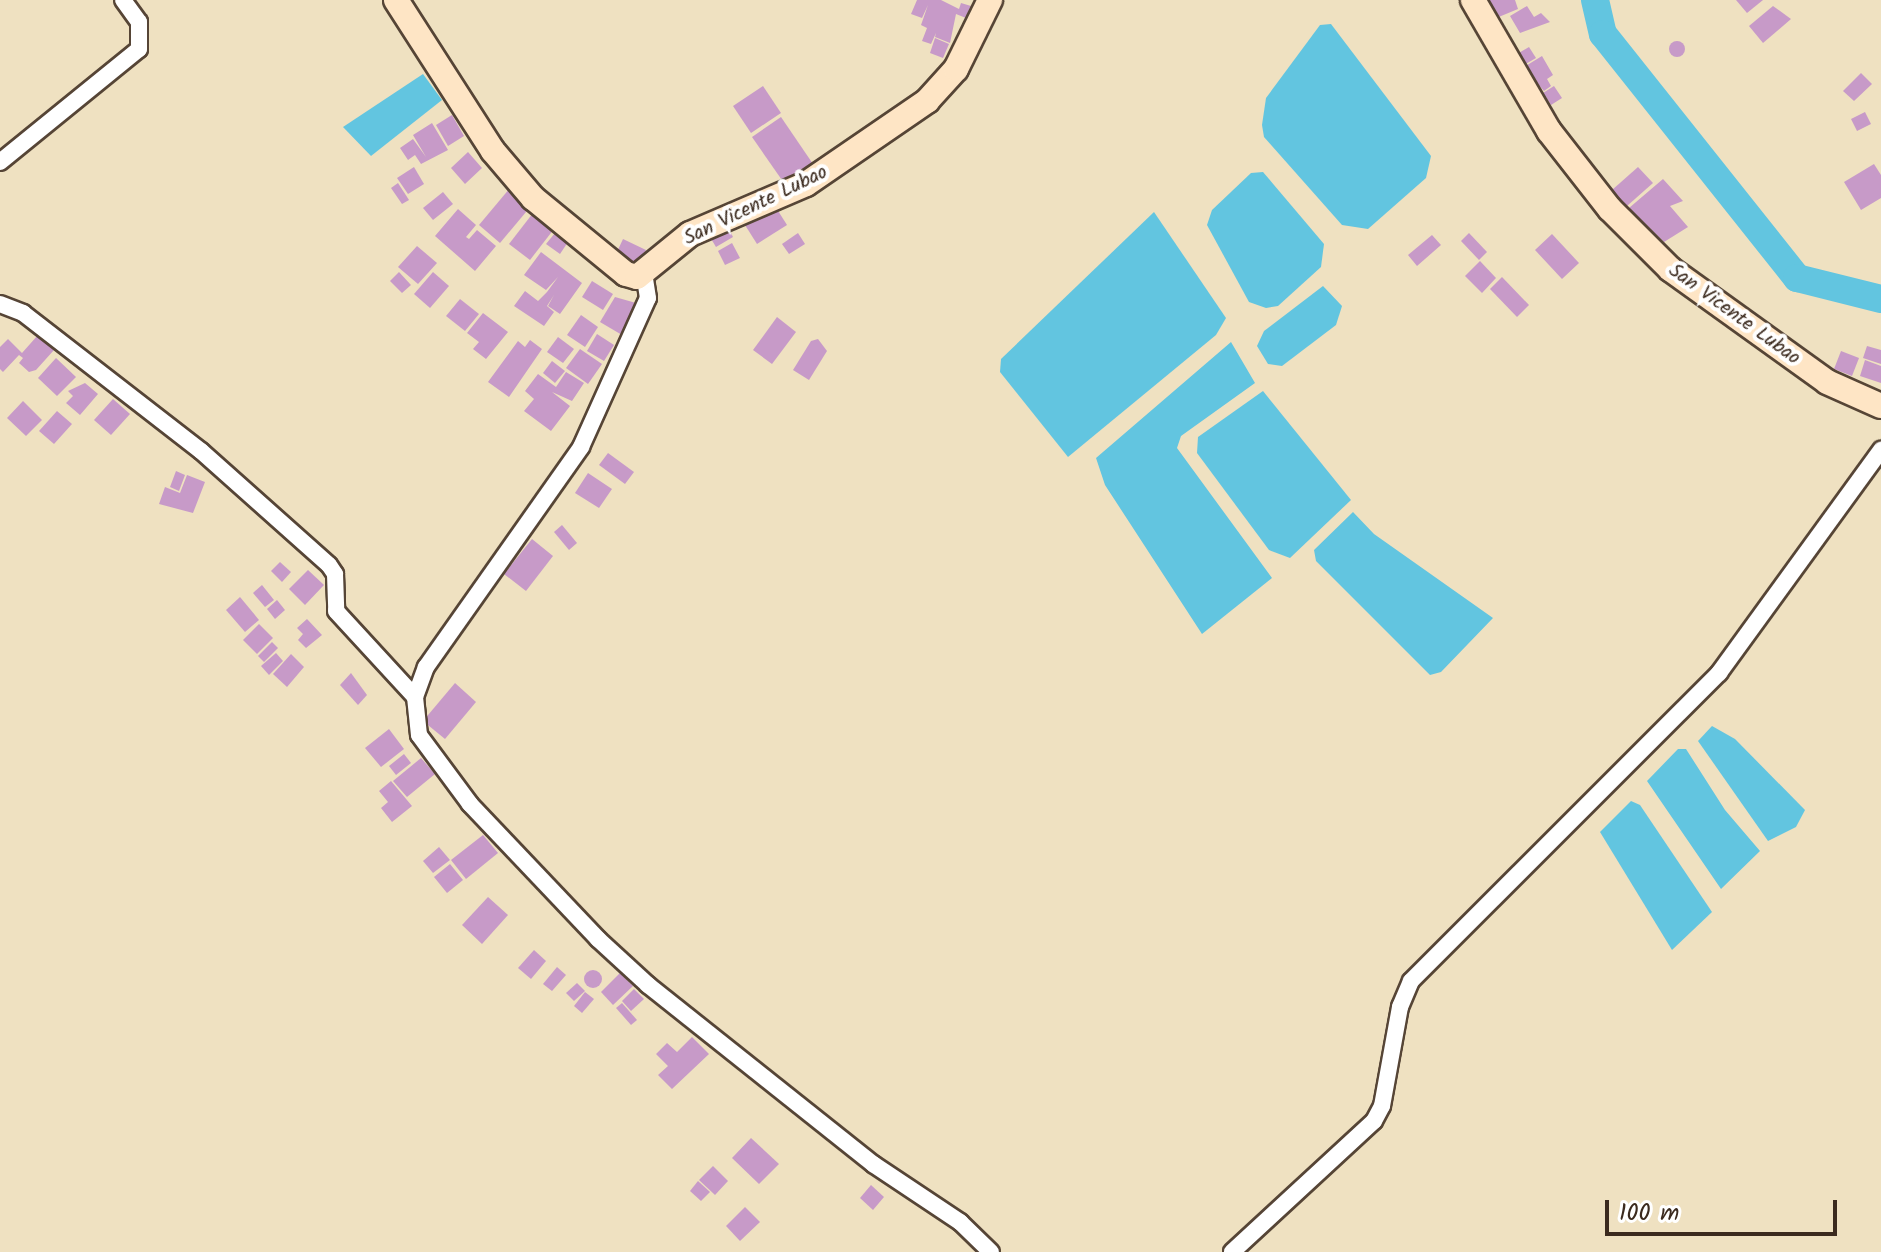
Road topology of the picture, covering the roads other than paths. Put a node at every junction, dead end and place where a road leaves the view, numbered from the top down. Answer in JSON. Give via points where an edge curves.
{"nodes":[{"id":1,"x":123,"y":0,"type":"edge"},
{"id":2,"x":396,"y":0,"type":"edge"},
{"id":3,"x":990,"y":0,"type":"edge"},
{"id":4,"x":1473,"y":0,"type":"edge"},
{"id":5,"x":0,"y":162,"type":"edge"},
{"id":6,"x":660,"y":261,"type":"junction"},
{"id":7,"x":0,"y":304,"type":"edge"},
{"id":8,"x":1881,"y":406,"type":"edge"},
{"id":9,"x":1881,"y":450,"type":"edge"},
{"id":10,"x":415,"y":697,"type":"junction"},
{"id":11,"x":991,"y":1252,"type":"edge"},
{"id":12,"x":1232,"y":1252,"type":"edge"}],
"edges":[{"from":1,"to":5,"type":"street","via":[[139,22],[139,49]]},
{"from":2,"to":6,"type":"street","via":[[493,151],[533,198],[626,274]]},
{"from":3,"to":6,"type":"street","name":"San Vicente Lubao","via":[[956,69],[927,101],[806,184],[690,234]]},
{"from":4,"to":8,"type":"street","name":"San Vicente Lubao","via":[[1549,131],[1610,209],[1670,269],[1827,382]]},
{"from":6,"to":10,"type":"street","via":[[581,447],[426,667]]},
{"from":7,"to":10,"type":"street","via":[[23,313],[201,451],[329,565],[335,574],[336,611]]},
{"from":9,"to":12,"type":"street","via":[[1719,673],[1411,981],[1374,1121]]},
{"from":10,"to":11,"type":"street","via":[[419,735],[470,804],[598,939],[648,985],[873,1164],[960,1222]]}]}
